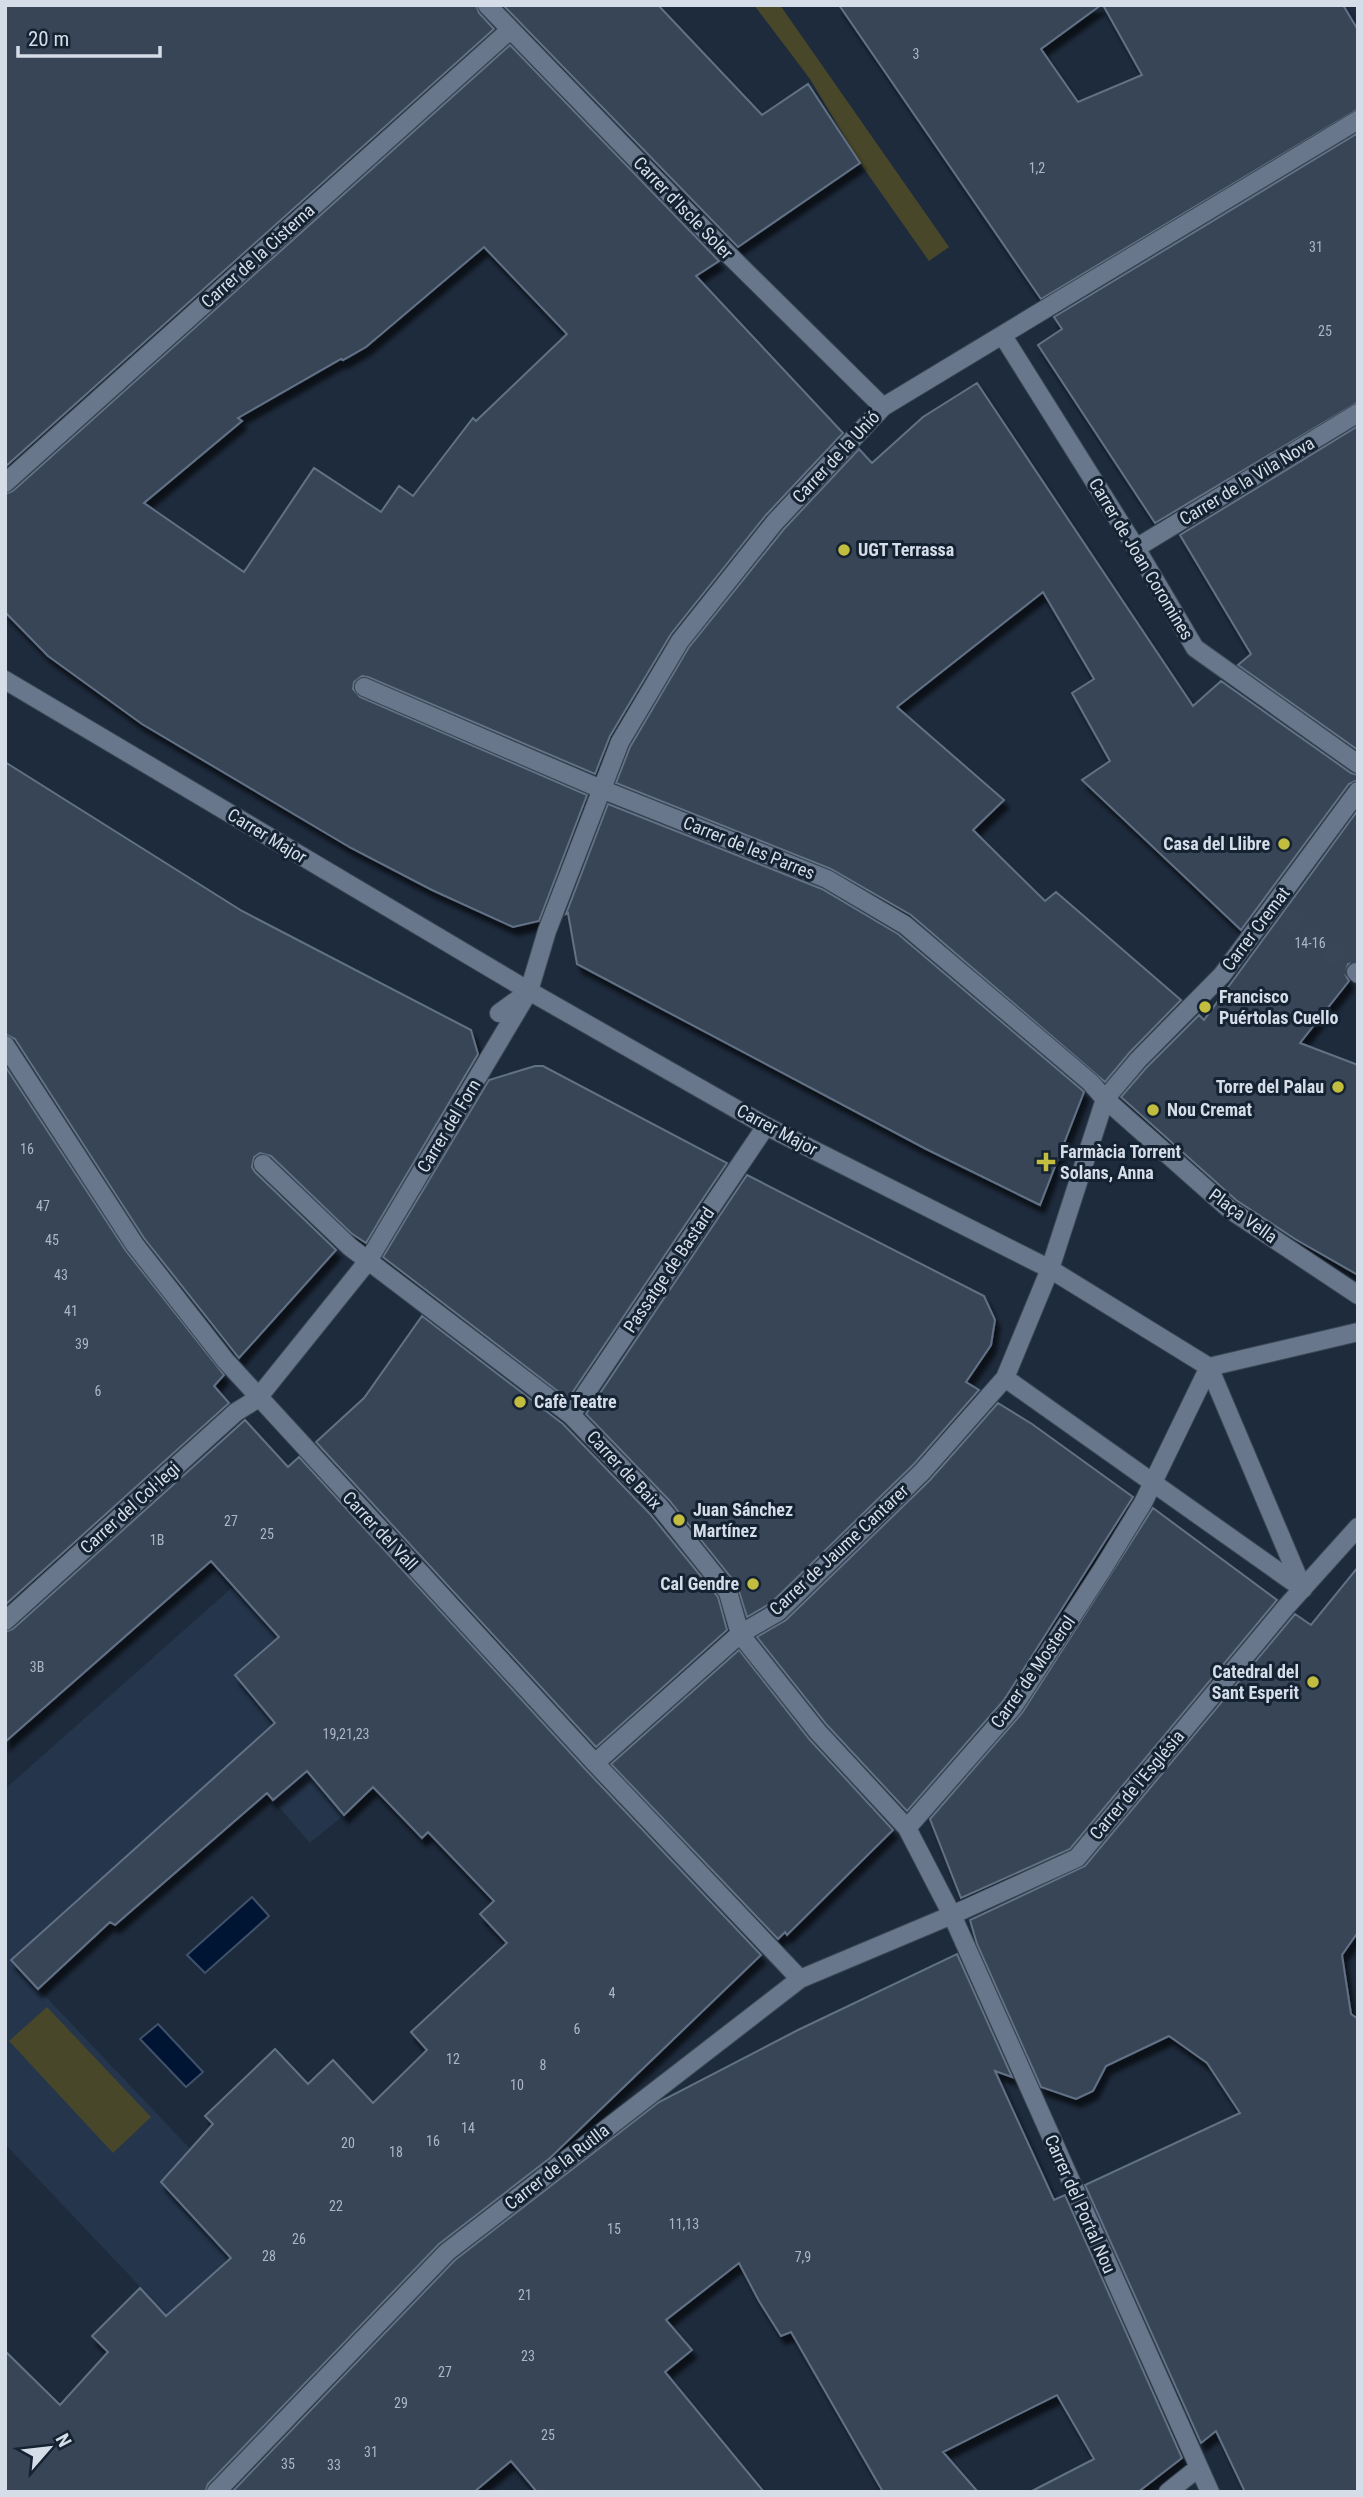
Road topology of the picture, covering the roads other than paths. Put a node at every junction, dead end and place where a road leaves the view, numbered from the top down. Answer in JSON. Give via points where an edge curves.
{"nodes":[{"id":1,"x":487,"y":5,"type":"edge"},
{"id":2,"x":510,"y":30,"type":"junction"},
{"id":3,"x":1358,"y":120,"type":"edge"},
{"id":4,"x":1003,"y":336,"type":"junction"},
{"id":5,"x":883,"y":407,"type":"junction"},
{"id":6,"x":1358,"y":414,"type":"edge"},
{"id":7,"x":5,"y":483,"type":"edge"},
{"id":8,"x":1136,"y":548,"type":"junction"},
{"id":9,"x":5,"y":680,"type":"edge"},
{"id":10,"x":364,"y":687,"type":"dead end"},
{"id":11,"x":1358,"y":764,"type":"edge"},
{"id":12,"x":601,"y":789,"type":"junction"},
{"id":13,"x":1358,"y":791,"type":"edge"},
{"id":14,"x":529,"y":991,"type":"junction"},
{"id":15,"x":499,"y":1013,"type":"dead end"},
{"id":16,"x":5,"y":1045,"type":"edge"},
{"id":17,"x":1090,"y":1082,"type":"joint"},
{"id":18,"x":1110,"y":1094,"type":"junction"},
{"id":19,"x":766,"y":1126,"type":"junction"},
{"id":20,"x":263,"y":1164,"type":"dead end"},
{"id":21,"x":368,"y":1261,"type":"junction"},
{"id":22,"x":1050,"y":1269,"type":"junction"},
{"id":23,"x":1358,"y":1295,"type":"edge"},
{"id":24,"x":1358,"y":1332,"type":"edge"},
{"id":25,"x":1209,"y":1367,"type":"junction"},
{"id":26,"x":1004,"y":1378,"type":"junction"},
{"id":27,"x":257,"y":1399,"type":"junction"},
{"id":28,"x":572,"y":1415,"type":"junction"},
{"id":29,"x":1152,"y":1483,"type":"junction"},
{"id":30,"x":1358,"y":1527,"type":"edge"},
{"id":31,"x":1303,"y":1589,"type":"junction"},
{"id":32,"x":5,"y":1621,"type":"edge"},
{"id":33,"x":740,"y":1634,"type":"junction"},
{"id":34,"x":595,"y":1763,"type":"junction"},
{"id":35,"x":907,"y":1828,"type":"junction"},
{"id":36,"x":952,"y":1915,"type":"junction"},
{"id":37,"x":800,"y":1979,"type":"junction"},
{"id":38,"x":1198,"y":2468,"type":"junction"},
{"id":39,"x":216,"y":2492,"type":"edge"},
{"id":40,"x":1168,"y":2492,"type":"edge"},
{"id":41,"x":1210,"y":2492,"type":"edge"}],
"edges":[{"from":1,"to":2,"type":"street","name":"Carrer d'Iscle Soler"},
{"from":2,"to":5,"type":"street","name":"Carrer d'Iscle Soler"},
{"from":2,"to":7,"type":"street","name":"Carrer de la Cisterna"},
{"from":3,"to":4,"type":"street","name":"Carrer de la Unió"},
{"from":4,"to":5,"type":"street","name":"Carrer de la Unió"},
{"from":4,"to":8,"type":"street","name":"Carrer de Joan Coromines"},
{"from":5,"to":12,"type":"street","name":"Carrer de la Unió","via":[[775,522],[680,641],[620,742]]},
{"from":6,"to":8,"type":"street","name":"Carrer de la Vila Nova"},
{"from":8,"to":11,"type":"street","name":"Carrer de Joan Coromines","via":[[1195,648]]},
{"from":9,"to":14,"type":"street","name":"Carrer Major"},
{"from":10,"to":12,"type":"street","name":"Carrer de les Parres"},
{"from":12,"to":14,"type":"street","name":"Carrer de la Unió"},
{"from":12,"to":17,"type":"street","name":"Carrer de les Parres","via":[[827,879],[905,925]]},
{"from":13,"to":18,"type":"street","name":"Carrer Cremat","via":[[1279,912]]},
{"from":14,"to":15,"type":"street"},
{"from":14,"to":19,"type":"street","name":"Carrer Major"},
{"from":14,"to":21,"type":"street","name":"Carrer del Forn"},
{"from":16,"to":27,"type":"street","name":"Carrer del Vall","via":[[135,1245]]},
{"from":17,"to":18,"type":"street","name":"Plaça Vella"},
{"from":18,"to":22,"type":"street"},
{"from":18,"to":23,"type":"street","name":"Plaça Vella","via":[[1229,1209]]},
{"from":19,"to":22,"type":"street","name":"Carrer Major"},
{"from":19,"to":28,"type":"street","name":"Passatge de Bastard"},
{"from":20,"to":21,"type":"street","name":"Carrer de Baix"},
{"from":21,"to":27,"type":"street","name":"Carrer del Forn"},
{"from":21,"to":28,"type":"street","name":"Carrer de Baix"},
{"from":22,"to":25,"type":"street"},
{"from":22,"to":26,"type":"street"},
{"from":24,"to":25,"type":"street"},
{"from":25,"to":29,"type":"street"},
{"from":25,"to":31,"type":"street"},
{"from":26,"to":29,"type":"street"},
{"from":26,"to":33,"type":"street","name":"Carrer de Jaume Cantarer","via":[[922,1472],[778,1612]]},
{"from":27,"to":32,"type":"street","name":"Carrer del Col·legi","via":[[236,1412]]},
{"from":27,"to":34,"type":"street","name":"Carrer del Vall"},
{"from":28,"to":33,"type":"street","name":"Carrer de Baix","via":[[660,1507],[728,1592]]},
{"from":29,"to":31,"type":"street"},
{"from":29,"to":35,"type":"street","name":"Carrer de Mosterol","via":[[1013,1707]]},
{"from":30,"to":31,"type":"street"},
{"from":31,"to":36,"type":"street","name":"Carrer de l'Església","via":[[1077,1858]]},
{"from":33,"to":34,"type":"street","name":"Carrer de Jaume Cantarer"},
{"from":33,"to":35,"type":"street","name":"Carrer de Baix","via":[[818,1732]]},
{"from":34,"to":37,"type":"street","name":"Carrer del Vall"},
{"from":35,"to":36,"type":"street","name":"Carrer de Baix"},
{"from":36,"to":37,"type":"street","name":"Carrer de la Rutlla"},
{"from":36,"to":38,"type":"street","name":"Carrer del Portal Nou"},
{"from":37,"to":39,"type":"street","name":"Carrer de la Rutlla","via":[[447,2252]]},
{"from":38,"to":40,"type":"street"},
{"from":38,"to":41,"type":"street","name":"Carrer del Portal Nou"}]}
